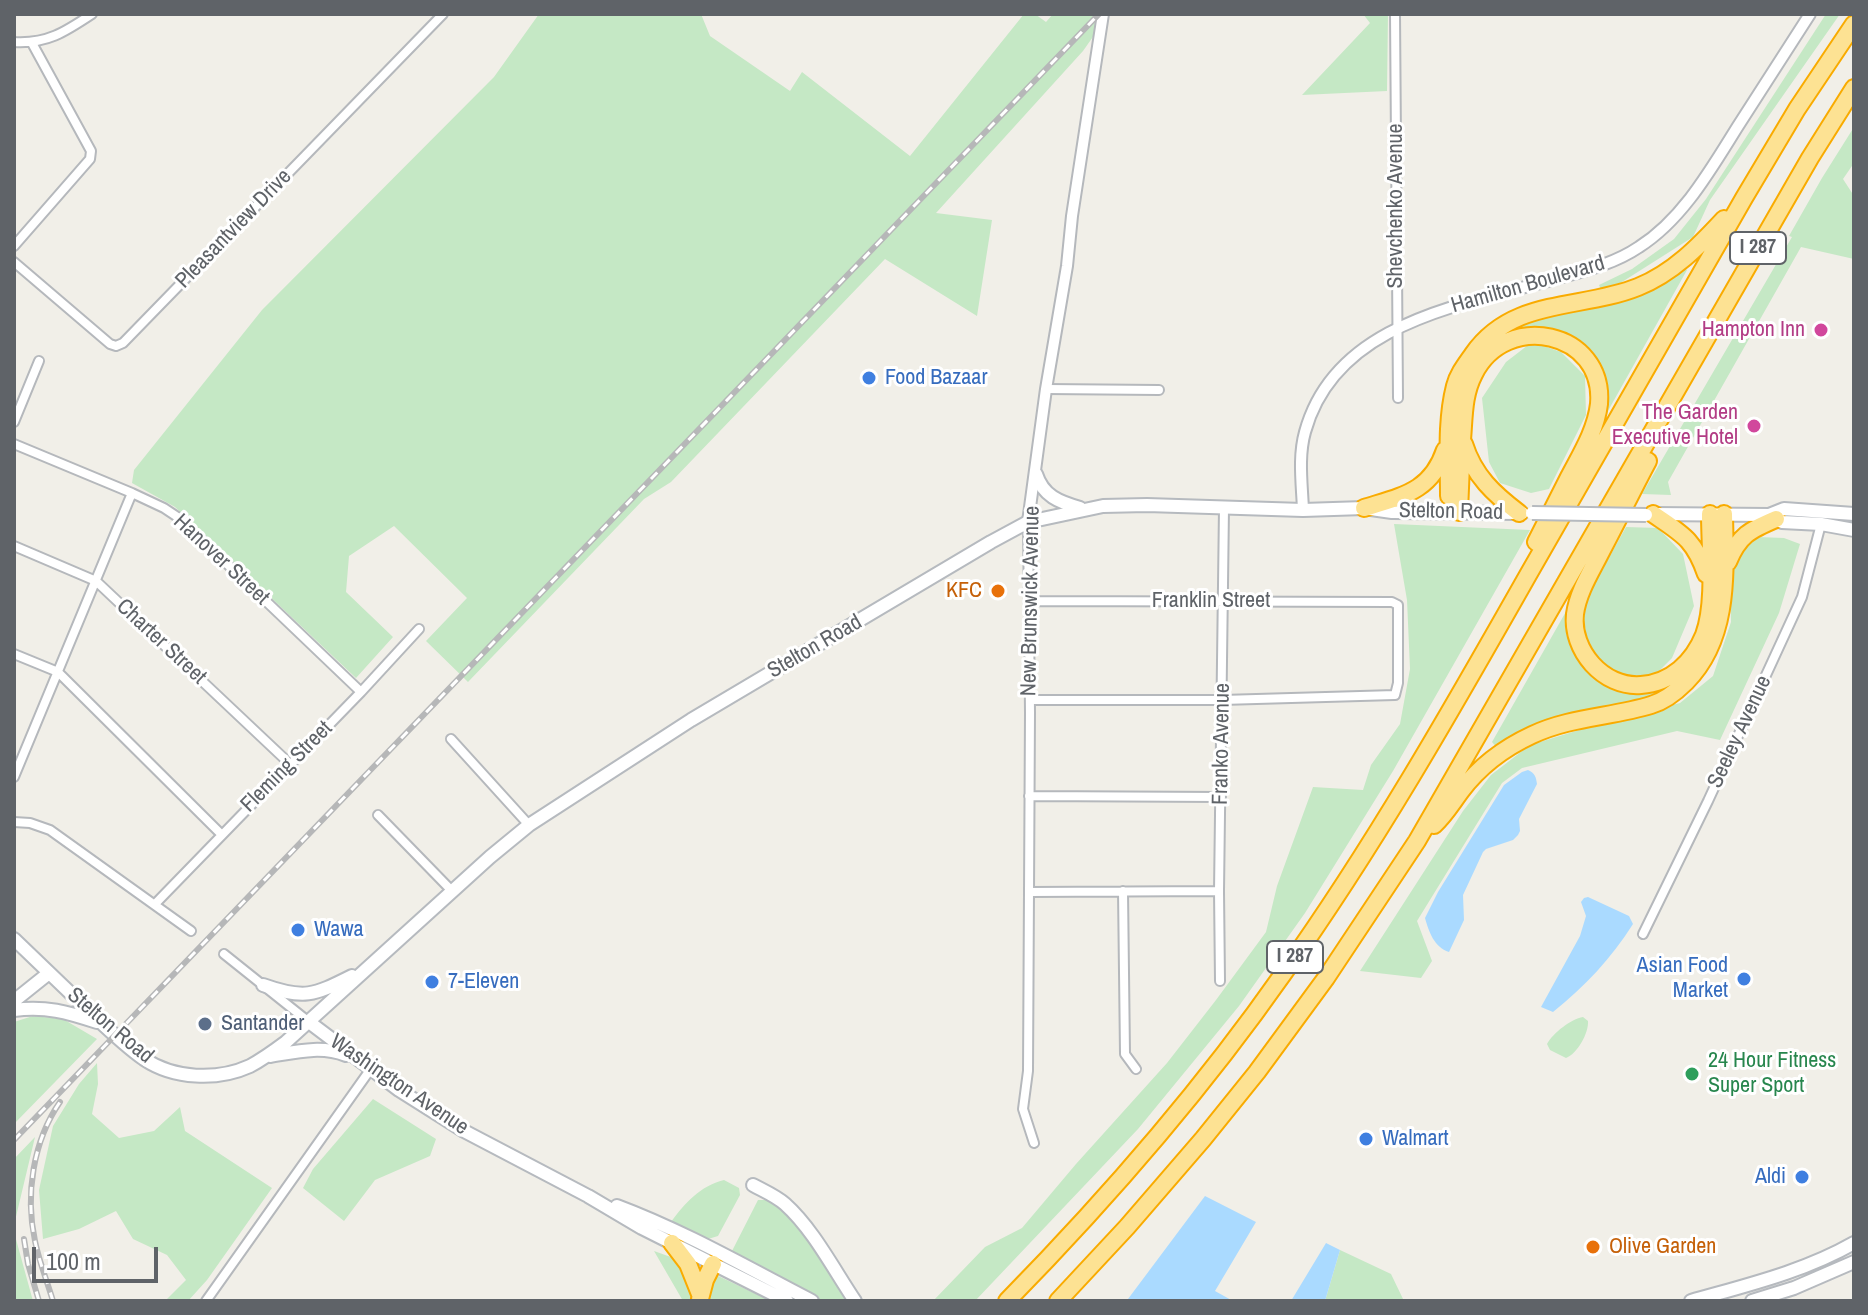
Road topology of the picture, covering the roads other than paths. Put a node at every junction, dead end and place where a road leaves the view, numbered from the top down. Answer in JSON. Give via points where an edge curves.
{"nodes":[{"id":1,"x":92,"y":14,"type":"edge"},
{"id":2,"x":443,"y":14,"type":"edge"},
{"id":3,"x":1103,"y":14,"type":"edge"},
{"id":4,"x":1395,"y":14,"type":"edge"},
{"id":5,"x":1810,"y":14,"type":"edge"},
{"id":6,"x":1854,"y":24,"type":"edge"},
{"id":7,"x":14,"y":42,"type":"edge"},
{"id":8,"x":32,"y":43,"type":"junction"},
{"id":9,"x":1854,"y":88,"type":"edge"},
{"id":10,"x":1744,"y":198,"type":"junction"},
{"id":11,"x":14,"y":246,"type":"edge"},
{"id":12,"x":14,"y":262,"type":"edge"},
{"id":13,"x":1396,"y":329,"type":"junction"},
{"id":14,"x":39,"y":361,"type":"dead end"},
{"id":15,"x":1046,"y":389,"type":"junction"},
{"id":16,"x":1159,"y":390,"type":"dead end"},
{"id":17,"x":1398,"y":398,"type":"dead end"},
{"id":18,"x":14,"y":422,"type":"edge"},
{"id":19,"x":1651,"y":435,"type":"junction"},
{"id":20,"x":1456,"y":438,"type":"junction"},
{"id":21,"x":14,"y":444,"type":"edge"},
{"id":22,"x":1036,"y":474,"type":"junction"},
{"id":23,"x":132,"y":493,"type":"junction"},
{"id":24,"x":1224,"y":508,"type":"junction"},
{"id":25,"x":1364,"y":508,"type":"junction"},
{"id":26,"x":1083,"y":509,"type":"junction"},
{"id":27,"x":1303,"y":510,"type":"junction"},
{"id":28,"x":1454,"y":512,"type":"junction"},
{"id":29,"x":1526,"y":513,"type":"junction"},
{"id":30,"x":1650,"y":514,"type":"junction"},
{"id":31,"x":1717,"y":514,"type":"junction"},
{"id":32,"x":1854,"y":514,"type":"edge"},
{"id":33,"x":1773,"y":517,"type":"junction"},
{"id":34,"x":1028,"y":522,"type":"junction"},
{"id":35,"x":1821,"y":524,"type":"junction"},
{"id":36,"x":1854,"y":530,"type":"edge"},
{"id":37,"x":14,"y":546,"type":"edge"},
{"id":38,"x":1531,"y":571,"type":"junction"},
{"id":39,"x":1724,"y":571,"type":"junction"},
{"id":40,"x":96,"y":581,"type":"junction"},
{"id":41,"x":1710,"y":588,"type":"junction"},
{"id":42,"x":1030,"y":601,"type":"junction"},
{"id":43,"x":1224,"y":602,"type":"junction"},
{"id":44,"x":419,"y":629,"type":"dead end"},
{"id":45,"x":14,"y":654,"type":"edge"},
{"id":46,"x":58,"y":672,"type":"junction"},
{"id":47,"x":361,"y":692,"type":"junction"},
{"id":48,"x":1030,"y":700,"type":"junction"},
{"id":49,"x":1222,"y":700,"type":"junction"},
{"id":50,"x":451,"y":739,"type":"dead end"},
{"id":51,"x":18,"y":757,"type":"edge"},
{"id":52,"x":290,"y":764,"type":"junction"},
{"id":53,"x":14,"y":777,"type":"edge"},
{"id":54,"x":1029,"y":796,"type":"junction"},
{"id":55,"x":1221,"y":797,"type":"junction"},
{"id":56,"x":378,"y":815,"type":"dead end"},
{"id":57,"x":14,"y":822,"type":"edge"},
{"id":58,"x":529,"y":825,"type":"junction"},
{"id":59,"x":221,"y":834,"type":"junction"},
{"id":60,"x":1417,"y":841,"type":"junction"},
{"id":61,"x":452,"y":891,"type":"junction"},
{"id":62,"x":1123,"y":891,"type":"junction"},
{"id":63,"x":1219,"y":891,"type":"junction"},
{"id":64,"x":1029,"y":892,"type":"junction"},
{"id":65,"x":155,"y":904,"type":"junction"},
{"id":66,"x":191,"y":931,"type":"dead end"},
{"id":67,"x":1643,"y":934,"type":"dead end"},
{"id":68,"x":14,"y":939,"type":"edge"},
{"id":69,"x":224,"y":954,"type":"dead end"},
{"id":70,"x":365,"y":969,"type":"junction"},
{"id":71,"x":49,"y":973,"type":"junction"},
{"id":72,"x":1220,"y":981,"type":"dead end"},
{"id":73,"x":263,"y":985,"type":"junction"},
{"id":74,"x":14,"y":1001,"type":"edge"},
{"id":75,"x":14,"y":1010,"type":"edge"},
{"id":76,"x":309,"y":1022,"type":"junction"},
{"id":77,"x":103,"y":1025,"type":"junction"},
{"id":78,"x":266,"y":1057,"type":"junction"},
{"id":79,"x":356,"y":1059,"type":"junction"},
{"id":80,"x":1136,"y":1069,"type":"dead end"},
{"id":81,"x":370,"y":1070,"type":"junction"},
{"id":82,"x":1034,"y":1143,"type":"dead end"},
{"id":83,"x":753,"y":1185,"type":"dead end"},
{"id":84,"x":588,"y":1196,"type":"junction"},
{"id":85,"x":672,"y":1243,"type":"junction"},
{"id":86,"x":1854,"y":1243,"type":"edge"},
{"id":87,"x":1854,"y":1262,"type":"edge"},
{"id":88,"x":713,"y":1264,"type":"junction"},
{"id":89,"x":700,"y":1297,"type":"edge"},
{"id":90,"x":206,"y":1301,"type":"edge"},
{"id":91,"x":787,"y":1301,"type":"edge"},
{"id":92,"x":812,"y":1301,"type":"edge"},
{"id":93,"x":855,"y":1301,"type":"edge"},
{"id":94,"x":1007,"y":1301,"type":"edge"},
{"id":95,"x":1058,"y":1301,"type":"edge"},
{"id":96,"x":1691,"y":1301,"type":"edge"},
{"id":97,"x":1752,"y":1301,"type":"edge"}],
"edges":[{"from":1,"to":8,"type":"street"},
{"from":2,"to":12,"type":"street","name":"Pleasantview Drive","via":[[123,343],[110,344]]},
{"from":3,"to":15,"type":"street","name":"New Brunswick Avenue"},
{"from":4,"to":13,"type":"street","name":"Shevchenko Avenue"},
{"from":5,"to":13,"type":"street","name":"Hamilton Boulevard","via":[[1705,178],[1660,231],[1638,248],[1604,265],[1457,305]]},
{"from":6,"to":10,"type":"highway","number":"I 287"},
{"from":7,"to":8,"type":"street"},
{"from":8,"to":11,"type":"street","via":[[91,151],[90,159]]},
{"from":9,"to":19,"type":"highway","number":"I 287"},
{"from":10,"to":20,"type":"highway","via":[[1693,251],[1658,277],[1614,295],[1534,310],[1485,339],[1456,384],[1451,409]]},
{"from":10,"to":38,"type":"highway","number":"I 287"},
{"from":13,"to":17,"type":"street","name":"Shevchenko Avenue"},
{"from":13,"to":27,"type":"street","name":"Hamilton Boulevard","via":[[1351,359],[1314,408],[1300,454]]},
{"from":14,"to":18,"type":"street"},
{"from":15,"to":16,"type":"street"},
{"from":15,"to":22,"type":"street","name":"New Brunswick Avenue"},
{"from":19,"to":41,"type":"highway","via":[[1651,455],[1580,596],[1578,642],[1587,659],[1614,680],[1640,686],[1665,680],[1685,665],[1704,635]]},
{"from":19,"to":60,"type":"highway","number":"I 287"},
{"from":20,"to":25,"type":"highway","via":[[1423,485]]},
{"from":20,"to":28,"type":"highway"},
{"from":20,"to":29,"type":"highway","via":[[1494,493]]},
{"from":20,"to":38,"type":"highway","via":[[1468,388],[1498,346],[1541,335],[1567,343],[1589,365],[1598,387],[1598,412],[1528,556]]},
{"from":21,"to":23,"type":"street","name":"Hanover Street"},
{"from":22,"to":26,"type":"main road","via":[[1046,493]]},
{"from":22,"to":34,"type":"street","name":"New Brunswick Avenue"},
{"from":23,"to":40,"type":"street"},
{"from":23,"to":47,"type":"street","name":"Hanover Street","via":[[179,518]]},
{"from":24,"to":26,"type":"main road","name":"Stelton Road"},
{"from":24,"to":27,"type":"main road","name":"Stelton Road"},
{"from":24,"to":43,"type":"street","name":"Franko Avenue"},
{"from":25,"to":27,"type":"main road","name":"Stelton Road"},
{"from":25,"to":28,"type":"main road","name":"Stelton Road"},
{"from":26,"to":34,"type":"main road","name":"Stelton Road"},
{"from":28,"to":29,"type":"main road","name":"Stelton Road"},
{"from":29,"to":30,"type":"main road","name":"Stelton Road","bridge":true},
{"from":30,"to":31,"type":"main road","name":"Stelton Road"},
{"from":30,"to":41,"type":"highway","via":[[1693,544]]},
{"from":31,"to":33,"type":"main road","name":"Stelton Road"},
{"from":31,"to":39,"type":"highway"},
{"from":31,"to":41,"type":"highway"},
{"from":32,"to":33,"type":"main road","name":"Stelton Road","via":[[1784,509]]},
{"from":33,"to":35,"type":"main road","name":"Stelton Road"},
{"from":33,"to":39,"type":"highway","via":[[1744,535]]},
{"from":34,"to":42,"type":"street","name":"New Brunswick Avenue"},
{"from":34,"to":58,"type":"main road","name":"Stelton Road","via":[[701,714]]},
{"from":35,"to":36,"type":"main road","name":"Stelton Road"},
{"from":35,"to":67,"type":"street","name":"Seeley Avenue","via":[[1802,597]]},
{"from":37,"to":40,"type":"street","name":"Charter Street"},
{"from":38,"to":94,"type":"highway","number":"I 287","via":[[1401,797],[1281,977],[1151,1144]]},
{"from":39,"to":60,"type":"highway","via":[[1721,618],[1712,646],[1699,670],[1676,693],[1653,705],[1533,734],[1481,768]]},
{"from":40,"to":46,"type":"street"},
{"from":40,"to":52,"type":"street","name":"Charter Street"},
{"from":42,"to":43,"type":"street","name":"Franklin Street"},
{"from":42,"to":48,"type":"street","name":"New Brunswick Avenue"},
{"from":43,"to":49,"type":"street","name":"Franko Avenue"},
{"from":43,"to":49,"type":"street","name":"Franklin Street","via":[[1392,602],[1398,605],[1398,683],[1395,695]]},
{"from":44,"to":47,"type":"street","name":"Fleming Street"},
{"from":45,"to":46,"type":"street"},
{"from":46,"to":51,"type":"street"},
{"from":46,"to":59,"type":"street"},
{"from":47,"to":52,"type":"street","name":"Fleming Street"},
{"from":48,"to":49,"type":"street"},
{"from":48,"to":54,"type":"street","name":"New Brunswick Avenue"},
{"from":49,"to":55,"type":"street","name":"Franko Avenue"},
{"from":50,"to":58,"type":"street"},
{"from":51,"to":53,"type":"street"},
{"from":52,"to":59,"type":"street","name":"Fleming Street"},
{"from":54,"to":55,"type":"street"},
{"from":54,"to":64,"type":"street","name":"New Brunswick Avenue"},
{"from":55,"to":63,"type":"street","name":"Franko Avenue"},
{"from":56,"to":61,"type":"street"},
{"from":57,"to":65,"type":"street","via":[[50,830]]},
{"from":58,"to":61,"type":"main road","name":"Stelton Road"},
{"from":59,"to":65,"type":"street","name":"Fleming Street"},
{"from":60,"to":95,"type":"highway","number":"I 287","via":[[1257,1072]]},
{"from":61,"to":70,"type":"main road","name":"Stelton Road"},
{"from":62,"to":63,"type":"street"},
{"from":62,"to":64,"type":"street"},
{"from":62,"to":80,"type":"street","via":[[1125,1054]]},
{"from":63,"to":72,"type":"street","name":"Franko Avenue"},
{"from":64,"to":82,"type":"street","name":"New Brunswick Avenue","via":[[1023,1109]]},
{"from":65,"to":66,"type":"street"},
{"from":68,"to":71,"type":"main road"},
{"from":69,"to":73,"type":"street","name":"Washington Avenue"},
{"from":70,"to":73,"type":"main road","via":[[318,993],[284,993]]},
{"from":70,"to":76,"type":"main road","name":"Stelton Road"},
{"from":71,"to":74,"type":"main road","name":"Stelton Road"},
{"from":71,"to":77,"type":"main road","name":"Stelton Road"},
{"from":73,"to":76,"type":"street","name":"Washington Avenue"},
{"from":75,"to":77,"type":"main road","via":[[51,1008]]},
{"from":76,"to":78,"type":"main road","name":"Stelton Road"},
{"from":76,"to":79,"type":"main road","name":"Washington Avenue"},
{"from":77,"to":78,"type":"main road","name":"Stelton Road","via":[[147,1061],[180,1074],[224,1073]]},
{"from":78,"to":79,"type":"main road","via":[[325,1049]]},
{"from":79,"to":81,"type":"main road","name":"Washington Avenue"},
{"from":81,"to":84,"type":"main road","name":"Washington Avenue","via":[[464,1131]]},
{"from":81,"to":90,"type":"street"},
{"from":83,"to":93,"type":"main road","via":[[791,1210]]},
{"from":84,"to":85,"type":"main road","name":"Washington Avenue"},
{"from":84,"to":92,"type":"main road","name":"Washington Avenue","via":[[704,1245]]},
{"from":85,"to":88,"type":"main road","name":"Washington Avenue"},
{"from":85,"to":89,"type":"highway","via":[[688,1264]]},
{"from":86,"to":96,"type":"main road","via":[[1792,1272]]},
{"from":87,"to":97,"type":"main road"},
{"from":88,"to":89,"type":"highway"},
{"from":88,"to":91,"type":"main road","name":"Washington Avenue"}]}
